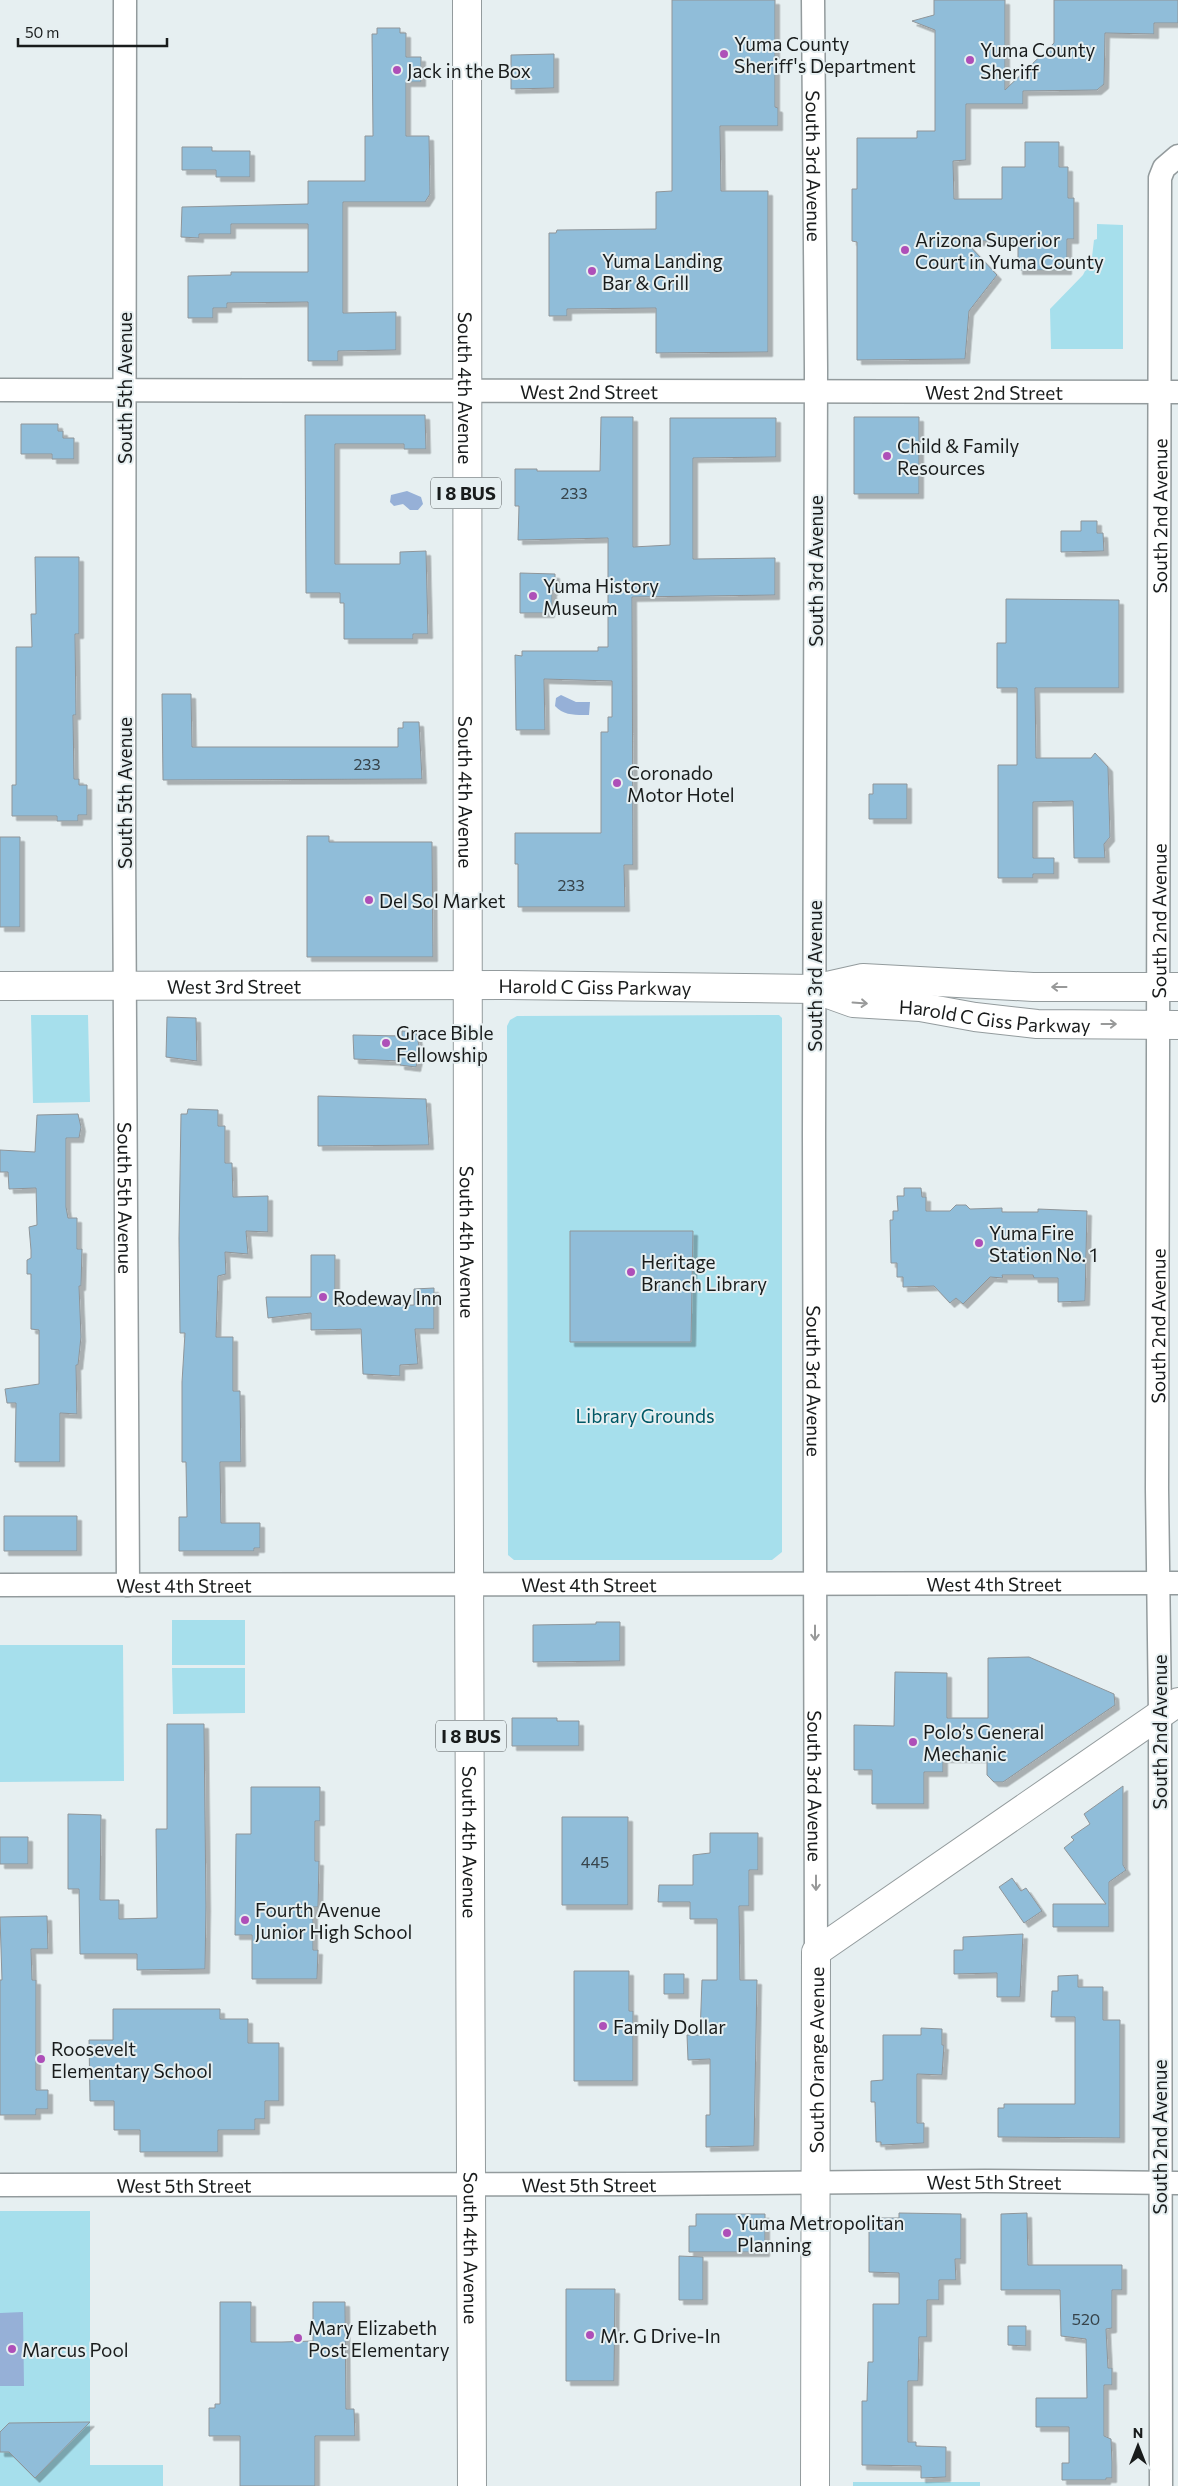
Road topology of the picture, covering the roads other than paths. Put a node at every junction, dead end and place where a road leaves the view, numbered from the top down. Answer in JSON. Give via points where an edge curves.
{"nodes":[{"id":1,"x":125,"y":0,"type":"edge"},
{"id":2,"x":467,"y":0,"type":"edge"},
{"id":3,"x":813,"y":0,"type":"edge"},
{"id":4,"x":1171,"y":162,"type":"edge"},
{"id":5,"x":0,"y":390,"type":"edge"},
{"id":6,"x":124,"y":390,"type":"junction"},
{"id":7,"x":466,"y":391,"type":"junction"},
{"id":8,"x":816,"y":391,"type":"junction"},
{"id":9,"x":1169,"y":392,"type":"edge"},
{"id":10,"x":0,"y":986,"type":"edge"},
{"id":11,"x":126,"y":986,"type":"junction"},
{"id":12,"x":467,"y":986,"type":"junction"},
{"id":13,"x":1168,"y":986,"type":"edge"},
{"id":14,"x":814,"y":989,"type":"junction"},
{"id":15,"x":1168,"y":1024,"type":"edge"},
{"id":16,"x":1168,"y":1583,"type":"edge"},
{"id":17,"x":0,"y":1585,"type":"edge"},
{"id":18,"x":128,"y":1585,"type":"junction"},
{"id":19,"x":470,"y":1585,"type":"junction"},
{"id":20,"x":815,"y":1585,"type":"junction"},
{"id":21,"x":1169,"y":1708,"type":"edge"},
{"id":22,"x":816,"y":1952,"type":"junction"},
{"id":23,"x":816,"y":2182,"type":"junction"},
{"id":24,"x":1169,"y":2182,"type":"edge"},
{"id":25,"x":0,"y":2184,"type":"edge"},
{"id":26,"x":472,"y":2184,"type":"junction"},
{"id":27,"x":472,"y":2486,"type":"edge"},
{"id":28,"x":815,"y":2486,"type":"edge"},
{"id":29,"x":1161,"y":2486,"type":"edge"}],
"edges":[{"from":1,"to":6,"type":"street","name":"South 5th Avenue"},
{"from":2,"to":7,"type":"main road","name":"South 4th Avenue","number":"I 8 BUS"},
{"from":3,"to":8,"type":"street","name":"South 3rd Avenue"},
{"from":4,"to":9,"type":"street","name":"South 2nd Avenue","via":[[1160,178]]},
{"from":5,"to":6,"type":"street","name":"West 2nd Street"},
{"from":6,"to":7,"type":"street","name":"West 2nd Street"},
{"from":6,"to":11,"type":"street","name":"South 5th Avenue"},
{"from":7,"to":8,"type":"street","name":"West 2nd Street"},
{"from":7,"to":12,"type":"main road","name":"South 4th Avenue","number":"I 8 BUS"},
{"from":8,"to":9,"type":"street","name":"West 2nd Street"},
{"from":8,"to":14,"type":"street","name":"South 3rd Avenue"},
{"from":9,"to":13,"type":"street","name":"South 2nd Avenue"},
{"from":10,"to":11,"type":"main road","name":"West 3rd Street"},
{"from":11,"to":12,"type":"main road","name":"West 3rd Street"},
{"from":11,"to":18,"type":"street","name":"South 5th Avenue"},
{"from":12,"to":14,"type":"main road","name":"Harold C Giss Parkway"},
{"from":12,"to":19,"type":"main road","name":"South 4th Avenue","number":"I 8 BUS"},
{"from":13,"to":14,"type":"main road","name":"Harold C Giss Parkway","one_way":true,"via":[[1033,987],[863,978]]},
{"from":13,"to":15,"type":"street","name":"South 2nd Avenue"},
{"from":14,"to":15,"type":"main road","name":"Harold C Giss Parkway","one_way":true,"via":[[853,1003],[920,1007],[1037,1024]]},
{"from":14,"to":20,"type":"street","name":"South 3rd Avenue"},
{"from":15,"to":16,"type":"street","name":"South 2nd Avenue"},
{"from":16,"to":20,"type":"street","name":"West 4th Street"},
{"from":16,"to":21,"type":"street","name":"South 2nd Avenue"},
{"from":17,"to":18,"type":"street","name":"West 4th Street"},
{"from":18,"to":19,"type":"street","name":"West 4th Street"},
{"from":19,"to":20,"type":"street","name":"West 4th Street"},
{"from":19,"to":26,"type":"main road","name":"South 4th Avenue","number":"I 8 BUS"},
{"from":20,"to":22,"type":"street","name":"South 3rd Avenue","one_way":true},
{"from":21,"to":22,"type":"main road","name":"South Orange Avenue"},
{"from":21,"to":24,"type":"street","name":"South 2nd Avenue"},
{"from":22,"to":23,"type":"main road","name":"South Orange Avenue"},
{"from":23,"to":24,"type":"street","name":"West 5th Street"},
{"from":23,"to":26,"type":"street","name":"West 5th Street"},
{"from":23,"to":28,"type":"main road","name":"South Orange Avenue"},
{"from":24,"to":29,"type":"street","name":"South 2nd Avenue"},
{"from":25,"to":26,"type":"street","name":"West 5th Street"},
{"from":26,"to":27,"type":"main road","name":"South 4th Avenue","number":"I 8 BUS"}]}
